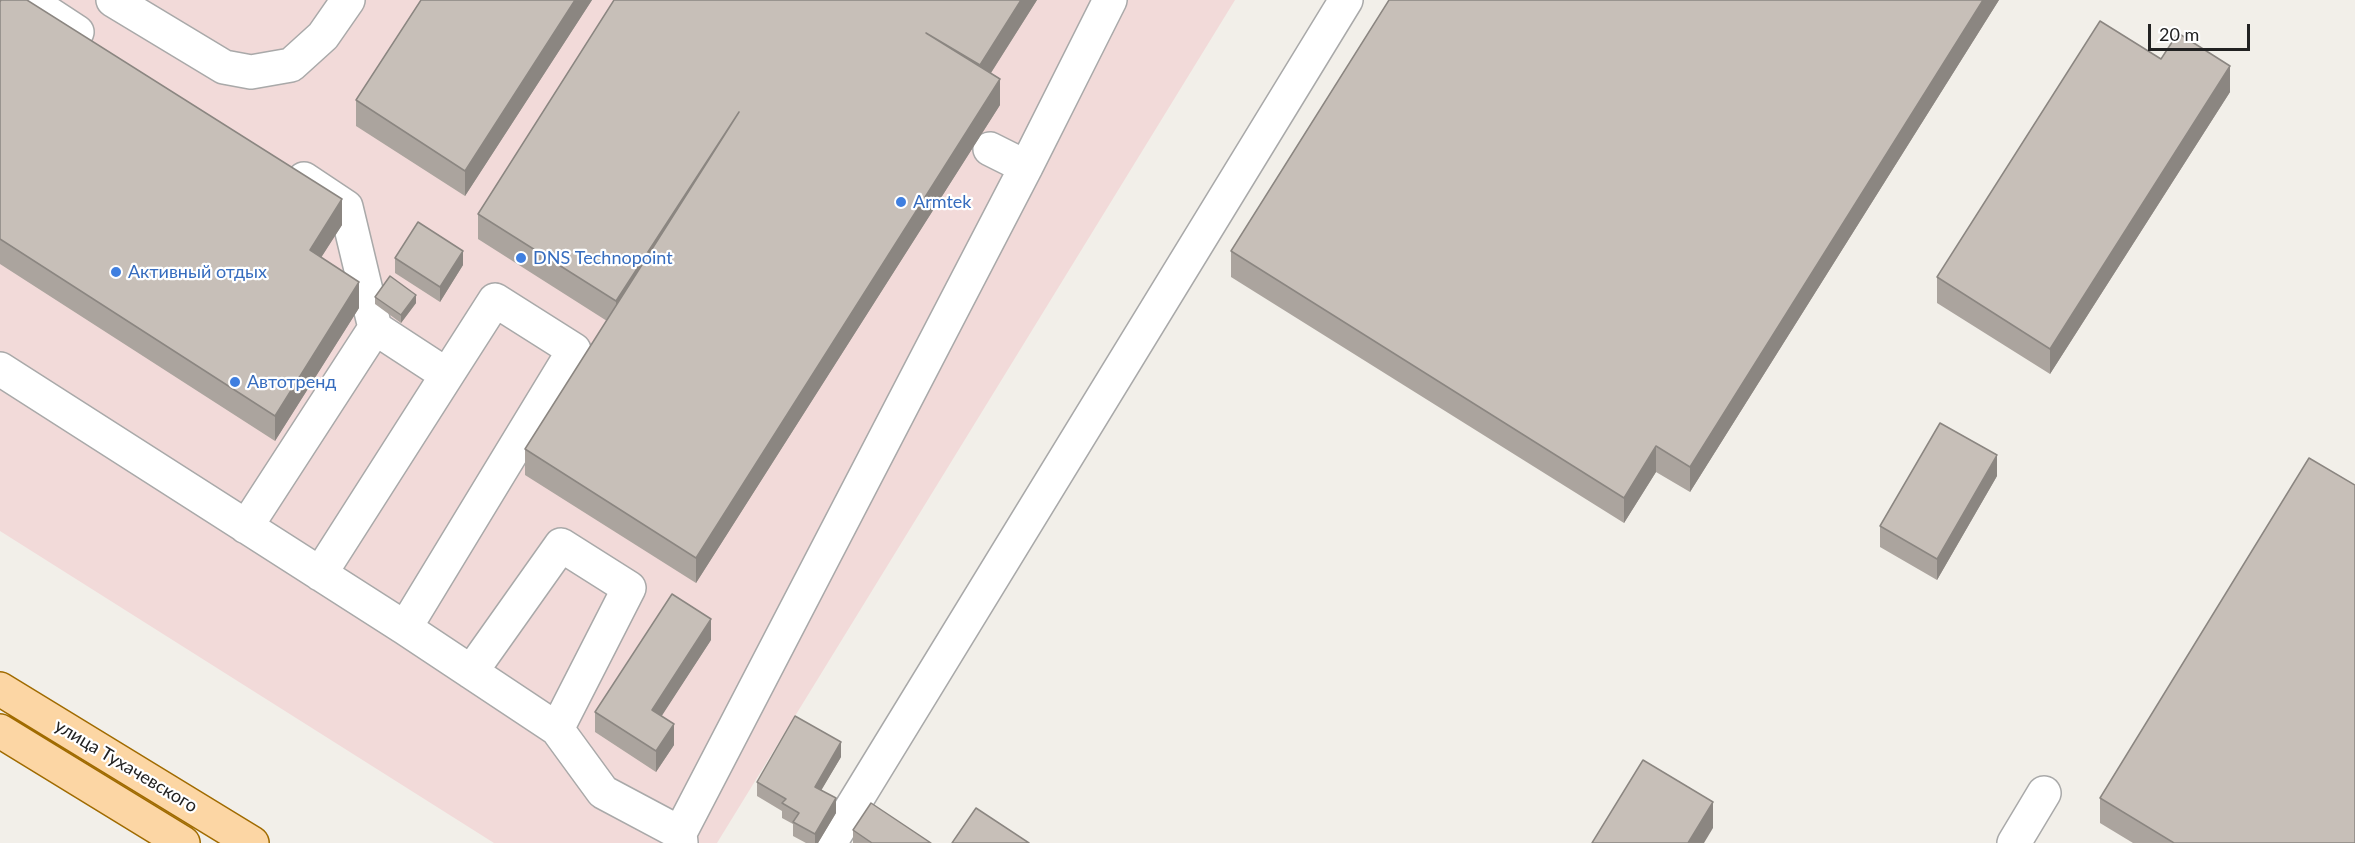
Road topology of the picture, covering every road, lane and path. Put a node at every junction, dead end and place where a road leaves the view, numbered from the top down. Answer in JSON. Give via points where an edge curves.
{"nodes":[{"id":1,"x":28,"y":0,"type":"edge"},
{"id":2,"x":113,"y":0,"type":"edge"},
{"id":3,"x":348,"y":0,"type":"edge"},
{"id":4,"x":1110,"y":0,"type":"edge"},
{"id":5,"x":1346,"y":0,"type":"edge"},
{"id":6,"x":98,"y":45,"type":"edge"},
{"id":7,"x":990,"y":149,"type":"dead end"},
{"id":8,"x":276,"y":162,"type":"edge"},
{"id":9,"x":1026,"y":167,"type":"junction"},
{"id":10,"x":375,"y":328,"type":"junction"},
{"id":11,"x":0,"y":369,"type":"edge"},
{"id":12,"x":447,"y":375,"type":"junction"},
{"id":13,"x":246,"y":527,"type":"junction"},
{"id":14,"x":320,"y":574,"type":"junction"},
{"id":15,"x":405,"y":628,"type":"junction"},
{"id":16,"x":471,"y":672,"type":"junction"},
{"id":17,"x":0,"y":689,"type":"edge"},
{"id":18,"x":557,"y":729,"type":"junction"},
{"id":19,"x":0,"y":731,"type":"edge"},
{"id":20,"x":2044,"y":793,"type":"dead end"},
{"id":21,"x":681,"y":838,"type":"edge"},
{"id":22,"x":183,"y":843,"type":"edge"},
{"id":23,"x":252,"y":843,"type":"edge"},
{"id":24,"x":831,"y":843,"type":"edge"},
{"id":25,"x":2014,"y":843,"type":"edge"}],
"edges":[{"from":1,"to":6,"type":"street"},
{"from":2,"to":3,"type":"street","via":[[224,66],[251,72],[291,65],[323,36]]},
{"from":4,"to":9,"type":"street"},
{"from":5,"to":24,"type":"street"},
{"from":7,"to":9,"type":"street"},
{"from":8,"to":10,"type":"street","via":[[346,207]]},
{"from":9,"to":21,"type":"street"},
{"from":10,"to":12,"type":"street"},
{"from":10,"to":13,"type":"street"},
{"from":11,"to":13,"type":"street"},
{"from":12,"to":14,"type":"street"},
{"from":12,"to":15,"type":"street","via":[[495,300],[574,350]]},
{"from":13,"to":14,"type":"street"},
{"from":14,"to":15,"type":"street"},
{"from":15,"to":16,"type":"street"},
{"from":16,"to":18,"type":"street"},
{"from":16,"to":18,"type":"street","via":[[561,545],[629,588]]},
{"from":17,"to":23,"type":"main road","name":"улица Тухачевского"},
{"from":18,"to":21,"type":"street","via":[[603,792]]},
{"from":19,"to":22,"type":"main road","name":"улица Тухачевского"},
{"from":20,"to":25,"type":"street"}]}
